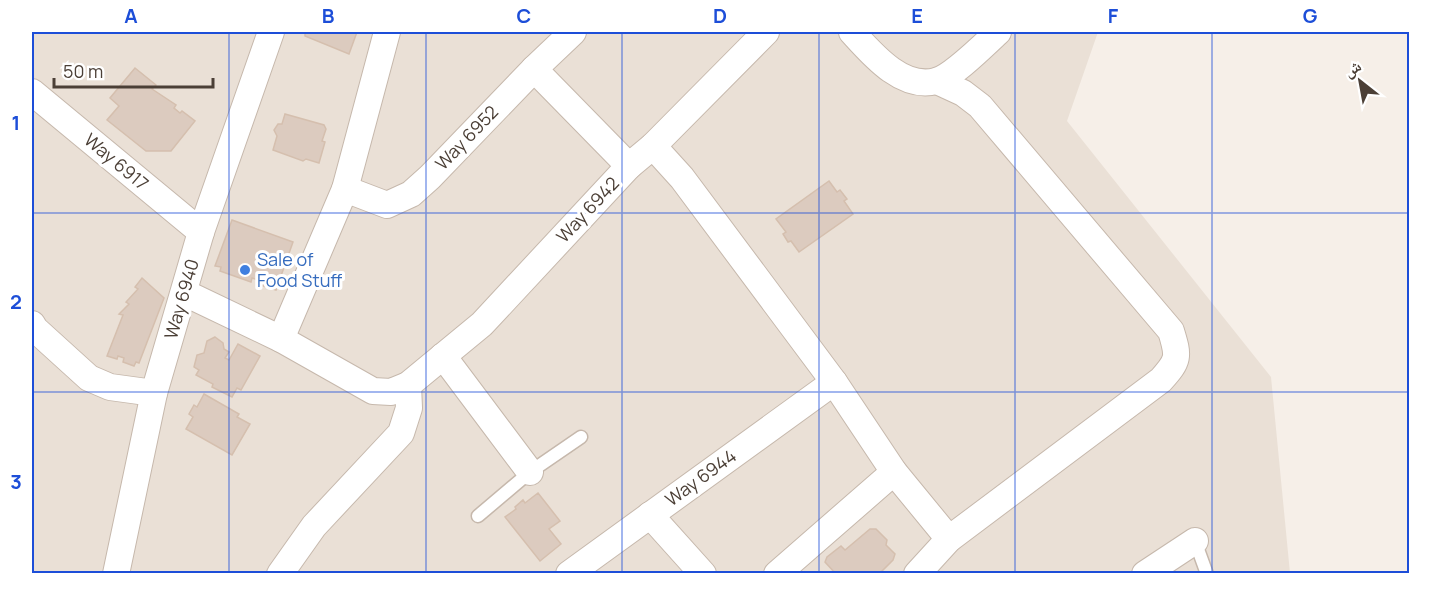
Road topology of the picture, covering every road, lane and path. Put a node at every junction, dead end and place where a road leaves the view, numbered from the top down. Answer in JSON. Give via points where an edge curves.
{"nodes":[{"id":1,"x":271,"y":32,"type":"edge"},
{"id":2,"x":387,"y":32,"type":"edge"},
{"id":3,"x":573,"y":32,"type":"edge"},
{"id":4,"x":766,"y":32,"type":"edge"},
{"id":5,"x":852,"y":32,"type":"edge"},
{"id":6,"x":998,"y":32,"type":"edge"},
{"id":7,"x":534,"y":69,"type":"junction"},
{"id":8,"x":938,"y":81,"type":"junction"},
{"id":9,"x":32,"y":92,"type":"edge"},
{"id":10,"x":653,"y":146,"type":"junction"},
{"id":11,"x":628,"y":166,"type":"junction"},
{"id":12,"x":345,"y":189,"type":"junction"},
{"id":13,"x":201,"y":232,"type":"junction"},
{"id":14,"x":185,"y":293,"type":"junction"},
{"id":15,"x":33,"y":329,"type":"edge"},
{"id":16,"x":281,"y":339,"type":"junction"},
{"id":17,"x":443,"y":356,"type":"junction"},
{"id":18,"x":834,"y":382,"type":"junction"},
{"id":19,"x":408,"y":385,"type":"junction"},
{"id":20,"x":154,"y":393,"type":"junction"},
{"id":21,"x":581,"y":437,"type":"dead end"},
{"id":22,"x":894,"y":471,"type":"junction"},
{"id":23,"x":530,"y":472,"type":"junction"},
{"id":24,"x":650,"y":515,"type":"junction"},
{"id":25,"x":478,"y":516,"type":"dead end"},
{"id":26,"x":949,"y":539,"type":"junction"},
{"id":27,"x":1195,"y":541,"type":"joint"},
{"id":28,"x":116,"y":573,"type":"edge"},
{"id":29,"x":280,"y":573,"type":"edge"},
{"id":30,"x":569,"y":573,"type":"edge"},
{"id":31,"x":703,"y":573,"type":"edge"},
{"id":32,"x":777,"y":573,"type":"edge"},
{"id":33,"x":917,"y":573,"type":"edge"},
{"id":34,"x":1145,"y":573,"type":"edge"},
{"id":35,"x":1207,"y":573,"type":"edge"}],
"edges":[{"from":1,"to":13,"type":"street","name":"Way 6940"},
{"from":2,"to":12,"type":"street"},
{"from":3,"to":7,"type":"street","name":"Way 6952"},
{"from":4,"to":10,"type":"street","name":"Way 6942"},
{"from":5,"to":8,"type":"street","via":[[896,74],[917,82]]},
{"from":6,"to":8,"type":"street"},
{"from":7,"to":11,"type":"street"},
{"from":7,"to":12,"type":"street","name":"Way 6952","via":[[411,194],[387,205]]},
{"from":8,"to":26,"type":"street","via":[[980,106],[1171,331],[1177,349],[1174,365],[1161,380]]},
{"from":9,"to":13,"type":"street","name":"Way 6917"},
{"from":10,"to":11,"type":"street","name":"Way 6942"},
{"from":10,"to":18,"type":"street","via":[[682,178]]},
{"from":11,"to":17,"type":"street","name":"Way 6942","via":[[482,324]]},
{"from":12,"to":16,"type":"street"},
{"from":13,"to":14,"type":"street","name":"Way 6940"},
{"from":14,"to":16,"type":"street","name":"Way 6942"},
{"from":14,"to":20,"type":"street","name":"Way 6940"},
{"from":15,"to":20,"type":"street","via":[[89,378],[110,387]]},
{"from":16,"to":19,"type":"street","name":"Way 6942","via":[[373,391],[391,392]]},
{"from":17,"to":19,"type":"street","name":"Way 6942"},
{"from":17,"to":23,"type":"street"},
{"from":18,"to":22,"type":"street"},
{"from":18,"to":24,"type":"street","name":"Way 6944"},
{"from":19,"to":29,"type":"street","via":[[409,408],[401,433],[314,526]]},
{"from":20,"to":28,"type":"street","name":"Way 6940"},
{"from":21,"to":23,"type":"lane"},
{"from":22,"to":26,"type":"street"},
{"from":22,"to":32,"type":"street"},
{"from":23,"to":25,"type":"lane"},
{"from":24,"to":30,"type":"street","name":"Way 6944"},
{"from":24,"to":31,"type":"street"},
{"from":26,"to":33,"type":"street"},
{"from":27,"to":34,"type":"street"},
{"from":27,"to":35,"type":"lane"}]}
